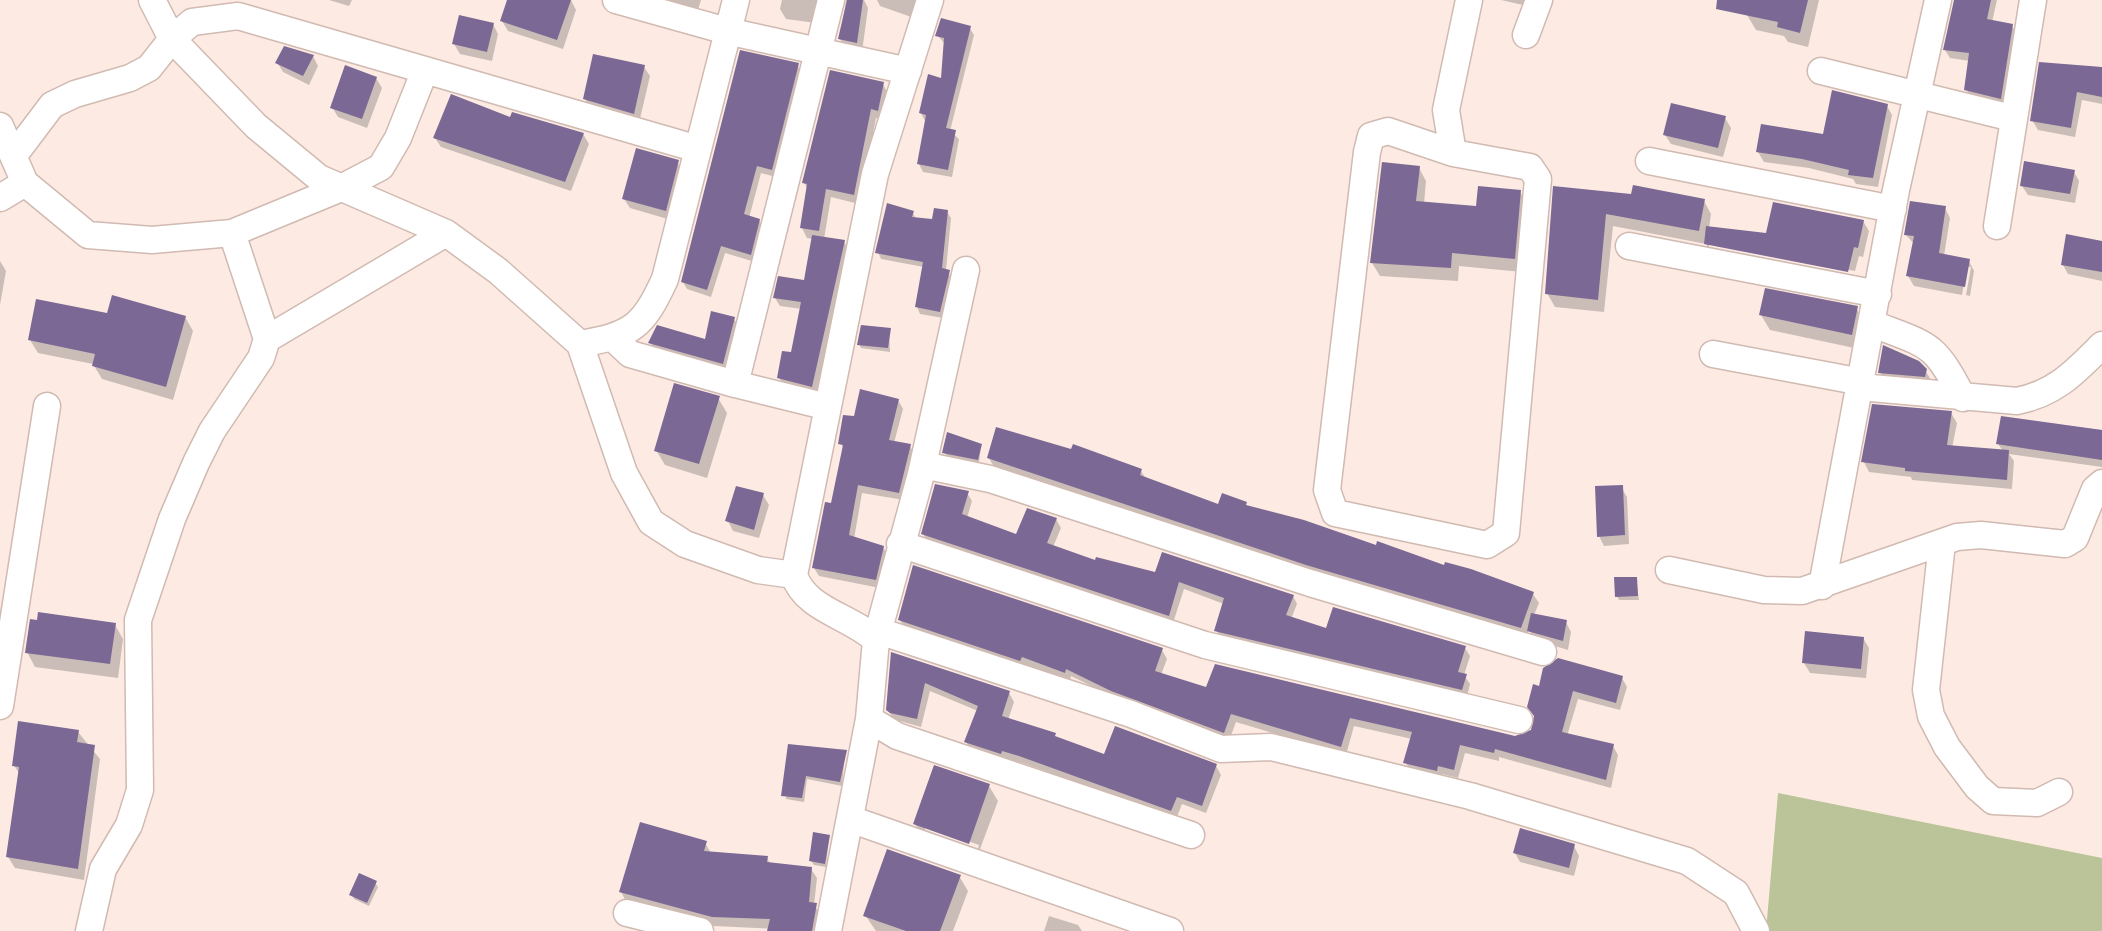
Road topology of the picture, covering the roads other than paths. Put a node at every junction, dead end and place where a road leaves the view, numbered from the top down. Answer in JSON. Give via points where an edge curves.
{"nodes":[{"id":1,"x":152,"y":0,"type":"edge"},
{"id":2,"x":616,"y":0,"type":"edge"},
{"id":3,"x":736,"y":0,"type":"edge"},
{"id":4,"x":831,"y":0,"type":"edge"},
{"id":5,"x":930,"y":0,"type":"edge"},
{"id":6,"x":1469,"y":0,"type":"edge"},
{"id":7,"x":1539,"y":0,"type":"edge"},
{"id":8,"x":1938,"y":0,"type":"edge"},
{"id":9,"x":2033,"y":0,"type":"edge"},
{"id":10,"x":182,"y":30,"type":"junction"},
{"id":11,"x":727,"y":31,"type":"junction"},
{"id":12,"x":1526,"y":35,"type":"dead end"},
{"id":13,"x":818,"y":50,"type":"junction"},
{"id":14,"x":425,"y":70,"type":"junction"},
{"id":15,"x":908,"y":71,"type":"junction"},
{"id":16,"x":1821,"y":71,"type":"dead end"},
{"id":17,"x":1917,"y":96,"type":"junction"},
{"id":18,"x":2012,"y":118,"type":"junction"},
{"id":19,"x":0,"y":126,"type":"edge"},
{"id":20,"x":698,"y":149,"type":"junction"},
{"id":21,"x":1453,"y":153,"type":"junction"},
{"id":22,"x":15,"y":154,"type":"junction"},
{"id":23,"x":1649,"y":161,"type":"dead end"},
{"id":24,"x":25,"y":183,"type":"junction"},
{"id":25,"x":341,"y":188,"type":"junction"},
{"id":26,"x":0,"y":198,"type":"edge"},
{"id":27,"x":1893,"y":209,"type":"junction"},
{"id":28,"x":1997,"y":226,"type":"dead end"},
{"id":29,"x":232,"y":233,"type":"junction"},
{"id":30,"x":446,"y":233,"type":"junction"},
{"id":31,"x":1629,"y":246,"type":"dead end"},
{"id":32,"x":966,"y":270,"type":"dead end"},
{"id":33,"x":1878,"y":294,"type":"junction"},
{"id":34,"x":1873,"y":324,"type":"junction"},
{"id":35,"x":612,"y":337,"type":"junction"},
{"id":36,"x":267,"y":339,"type":"junction"},
{"id":37,"x":580,"y":344,"type":"junction"},
{"id":38,"x":2102,"y":345,"type":"edge"},
{"id":39,"x":1713,"y":354,"type":"dead end"},
{"id":40,"x":735,"y":384,"type":"junction"},
{"id":41,"x":1861,"y":385,"type":"junction"},
{"id":42,"x":1963,"y":398,"type":"junction"},
{"id":43,"x":47,"y":406,"type":"dead end"},
{"id":44,"x":828,"y":407,"type":"junction"},
{"id":45,"x":923,"y":465,"type":"junction"},
{"id":46,"x":2102,"y":483,"type":"edge"},
{"id":47,"x":1942,"y":543,"type":"junction"},
{"id":48,"x":900,"y":544,"type":"junction"},
{"id":49,"x":1669,"y":570,"type":"dead end"},
{"id":50,"x":794,"y":575,"type":"junction"},
{"id":51,"x":1822,"y":586,"type":"junction"},
{"id":52,"x":8,"y":601,"type":"edge"},
{"id":53,"x":877,"y":635,"type":"junction"},
{"id":54,"x":1543,"y":652,"type":"dead end"},
{"id":55,"x":0,"y":706,"type":"edge"},
{"id":56,"x":869,"y":719,"type":"junction"},
{"id":57,"x":1519,"y":720,"type":"dead end"},
{"id":58,"x":2059,"y":792,"type":"dead end"},
{"id":59,"x":850,"y":819,"type":"junction"},
{"id":60,"x":1191,"y":835,"type":"dead end"},
{"id":61,"x":627,"y":913,"type":"dead end"},
{"id":62,"x":89,"y":931,"type":"edge"},
{"id":63,"x":700,"y":931,"type":"edge"},
{"id":64,"x":828,"y":931,"type":"edge"},
{"id":65,"x":1170,"y":931,"type":"edge"},
{"id":66,"x":1756,"y":931,"type":"edge"}],
"edges":[{"from":1,"to":10,"type":"street"},
{"from":2,"to":11,"type":"street"},
{"from":3,"to":11,"type":"street"},
{"from":4,"to":13,"type":"street"},
{"from":5,"to":15,"type":"street"},
{"from":6,"to":21,"type":"street","via":[[1446,110]]},
{"from":7,"to":12,"type":"street"},
{"from":8,"to":17,"type":"street"},
{"from":9,"to":18,"type":"street"},
{"from":10,"to":14,"type":"street","via":[[238,16]]},
{"from":10,"to":22,"type":"street","via":[[149,68],[52,105]]},
{"from":10,"to":25,"type":"street","via":[[191,58],[256,126],[319,178]]},
{"from":11,"to":13,"type":"street"},
{"from":11,"to":20,"type":"street"},
{"from":13,"to":15,"type":"street"},
{"from":13,"to":40,"type":"street"},
{"from":14,"to":20,"type":"street"},
{"from":14,"to":25,"type":"street","via":[[381,167]]},
{"from":15,"to":44,"type":"street","via":[[875,174]]},
{"from":16,"to":17,"type":"street"},
{"from":17,"to":18,"type":"street"},
{"from":17,"to":27,"type":"street"},
{"from":18,"to":28,"type":"street"},
{"from":19,"to":22,"type":"street"},
{"from":20,"to":35,"type":"street","via":[[665,279],[650,314]]},
{"from":21,"to":21,"type":"street","via":[[1530,167],[1538,179],[1506,533],[1487,545],[1335,513],[1327,490],[1371,136],[1388,131]]},
{"from":22,"to":24,"type":"street"},
{"from":23,"to":27,"type":"street"},
{"from":24,"to":26,"type":"street"},
{"from":24,"to":29,"type":"street","via":[[88,235],[152,240]]},
{"from":25,"to":29,"type":"street"},
{"from":25,"to":30,"type":"street"},
{"from":27,"to":33,"type":"street"},
{"from":29,"to":36,"type":"street"},
{"from":30,"to":36,"type":"street"},
{"from":30,"to":37,"type":"street"},
{"from":31,"to":33,"type":"street"},
{"from":32,"to":45,"type":"street"},
{"from":33,"to":34,"type":"street"},
{"from":34,"to":41,"type":"street"},
{"from":34,"to":42,"type":"street","via":[[1933,349]]},
{"from":35,"to":37,"type":"street"},
{"from":35,"to":40,"type":"street","via":[[630,354]]},
{"from":36,"to":62,"type":"street","via":[[261,358],[196,463],[138,620],[140,790],[129,825],[103,869]]},
{"from":37,"to":50,"type":"street","via":[[624,473],[651,522],[685,544],[758,570]]},
{"from":38,"to":42,"type":"street","via":[[2063,385],[2041,396],[2017,401]]},
{"from":39,"to":41,"type":"street"},
{"from":40,"to":44,"type":"street"},
{"from":41,"to":42,"type":"street"},
{"from":41,"to":51,"type":"street"},
{"from":43,"to":52,"type":"street"},
{"from":44,"to":50,"type":"street"},
{"from":45,"to":48,"type":"street"},
{"from":45,"to":54,"type":"street","via":[[990,479]]},
{"from":46,"to":47,"type":"street","via":[[2071,543],[1981,535]]},
{"from":47,"to":51,"type":"street"},
{"from":47,"to":58,"type":"street","via":[[1926,690],[1931,716],[1947,747],[1993,801],[2037,803]]},
{"from":48,"to":53,"type":"street"},
{"from":48,"to":57,"type":"street","via":[[1205,645]]},
{"from":49,"to":51,"type":"street","via":[[1764,590]]},
{"from":50,"to":53,"type":"street","via":[[798,588],[811,600]]},
{"from":52,"to":55,"type":"street"},
{"from":53,"to":56,"type":"street"},
{"from":53,"to":66,"type":"street","via":[[1131,714],[1221,749],[1271,747],[1470,796],[1687,861],[1736,893]]},
{"from":56,"to":59,"type":"street"},
{"from":56,"to":60,"type":"street","via":[[897,736]]},
{"from":59,"to":64,"type":"street"},
{"from":59,"to":65,"type":"street"},
{"from":61,"to":63,"type":"street"}]}
